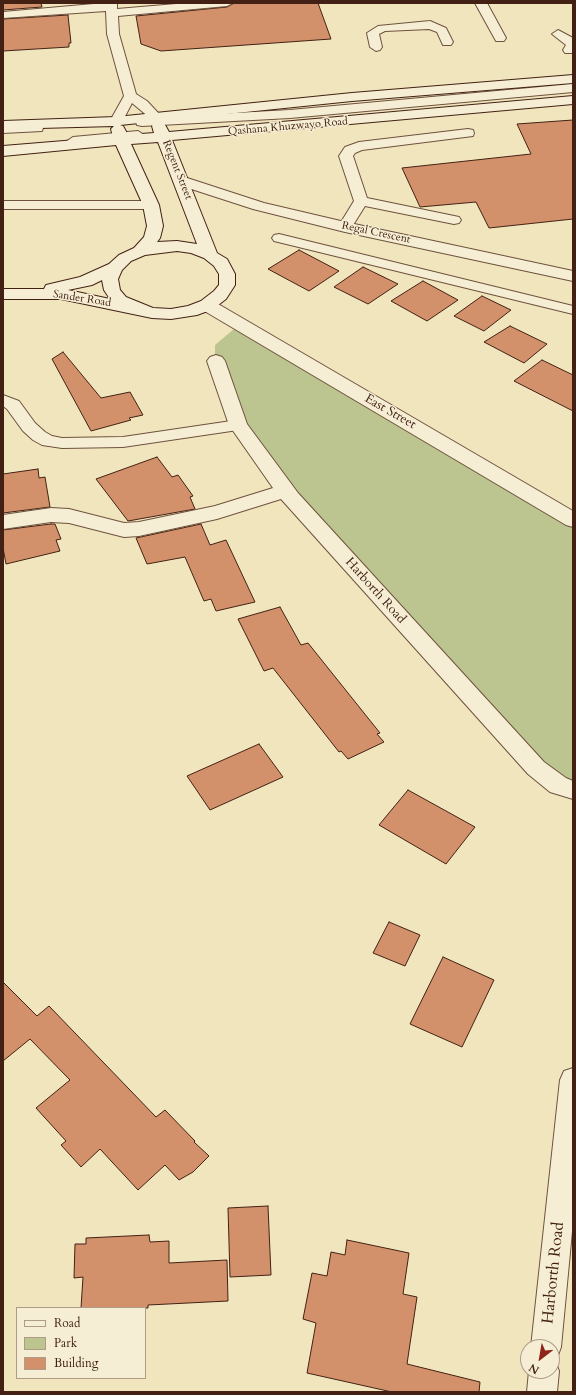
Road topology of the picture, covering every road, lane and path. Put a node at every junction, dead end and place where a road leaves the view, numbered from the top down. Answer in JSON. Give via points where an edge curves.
{"nodes":[{"id":1,"x":227,"y":3,"type":"edge"},
{"id":2,"x":481,"y":3,"type":"edge"},
{"id":3,"x":63,"y":7,"type":"edge"},
{"id":4,"x":112,"y":7,"type":"edge"},
{"id":5,"x":3,"y":15,"type":"edge"},
{"id":6,"x":558,"y":34,"type":"dead end"},
{"id":7,"x":500,"y":38,"type":"dead end"},
{"id":8,"x":447,"y":42,"type":"dead end"},
{"id":9,"x":376,"y":47,"type":"dead end"},
{"id":10,"x":569,"y":50,"type":"dead end"},
{"id":11,"x":573,"y":78,"type":"edge"},
{"id":12,"x":573,"y":88,"type":"edge"},
{"id":13,"x":130,"y":96,"type":"junction"},
{"id":14,"x":573,"y":100,"type":"edge"},
{"id":15,"x":3,"y":125,"type":"edge"},
{"id":16,"x":160,"y":127,"type":"junction"},
{"id":17,"x":3,"y":129,"type":"edge"},
{"id":18,"x":119,"y":131,"type":"junction"},
{"id":19,"x":468,"y":133,"type":"dead end"},
{"id":20,"x":3,"y":146,"type":"edge"},
{"id":21,"x":3,"y":152,"type":"edge"},
{"id":22,"x":181,"y":181,"type":"junction"},
{"id":23,"x":361,"y":201,"type":"junction"},
{"id":24,"x":3,"y":205,"type":"edge"},
{"id":25,"x":151,"y":205,"type":"junction"},
{"id":26,"x":454,"y":220,"type":"dead end"},
{"id":27,"x":345,"y":226,"type":"junction"},
{"id":28,"x":279,"y":238,"type":"dead end"},
{"id":29,"x":140,"y":251,"type":"junction"},
{"id":30,"x":210,"y":254,"type":"junction"},
{"id":31,"x":115,"y":268,"type":"junction"},
{"id":32,"x":573,"y":276,"type":"edge"},
{"id":33,"x":31,"y":293,"type":"junction"},
{"id":34,"x":3,"y":294,"type":"edge"},
{"id":35,"x":208,"y":305,"type":"junction"},
{"id":36,"x":134,"y":308,"type":"junction"},
{"id":37,"x":573,"y":310,"type":"edge"},
{"id":38,"x":216,"y":361,"type":"dead end"},
{"id":39,"x":3,"y":400,"type":"edge"},
{"id":40,"x":238,"y":425,"type":"junction"},
{"id":41,"x":286,"y":491,"type":"junction"},
{"id":42,"x":573,"y":520,"type":"edge"},
{"id":43,"x":3,"y":522,"type":"edge"},
{"id":44,"x":573,"y":790,"type":"edge"},
{"id":45,"x":573,"y":1080,"type":"edge"},
{"id":46,"x":547,"y":1339,"type":"edge"},
{"id":47,"x":543,"y":1379,"type":"edge"},
{"id":48,"x":542,"y":1392,"type":"edge"}],
"edges":[{"from":1,"to":4,"type":"lane"},
{"from":2,"to":7,"type":"lane"},
{"from":3,"to":4,"type":"lane"},
{"from":3,"to":5,"type":"lane"},
{"from":4,"to":13,"type":"lane","via":[[113,34]]},
{"from":6,"to":10,"type":"lane","via":[[572,45]]},
{"from":8,"to":9,"type":"lane","via":[[442,30],[430,25],[382,28],[373,32]]},
{"from":11,"to":16,"type":"main road","name":"Qashana Khuzwayo Road","via":[[352,97]]},
{"from":12,"to":16,"type":"lane","via":[[290,114],[256,121]]},
{"from":13,"to":16,"type":"lane","name":"Regent Street","via":[[143,104]]},
{"from":13,"to":18,"type":"lane"},
{"from":14,"to":16,"type":"main road","name":"Qashana Khuzwayo Road"},
{"from":15,"to":18,"type":"main road","name":"Qashana Khuzwayo Road"},
{"from":16,"to":18,"type":"main road","name":"Qashana Khuzwayo Road"},
{"from":16,"to":18,"type":"main road","name":"Qashana Khuzwayo Road"},
{"from":16,"to":22,"type":"main road","name":"Regent Street"},
{"from":17,"to":18,"type":"lane"},
{"from":18,"to":20,"type":"lane"},
{"from":18,"to":21,"type":"main road","name":"Qashana Khuzwayo Road"},
{"from":18,"to":25,"type":"main road"},
{"from":19,"to":23,"type":"lane","via":[[359,146],[350,150],[346,156]]},
{"from":22,"to":27,"type":"main road","name":"Regal Crescent","via":[[259,206]]},
{"from":22,"to":30,"type":"main road","name":"Regent Street"},
{"from":23,"to":26,"type":"lane"},
{"from":23,"to":27,"type":"lane"},
{"from":24,"to":25,"type":"lane"},
{"from":25,"to":29,"type":"main road","via":[[155,226],[152,238]]},
{"from":27,"to":32,"type":"main road","name":"Regal Crescent"},
{"from":28,"to":37,"type":"lane"},
{"from":29,"to":30,"type":"main road","via":[[177,246],[194,248]]},
{"from":29,"to":31,"type":"main road","via":[[125,258]]},
{"from":30,"to":35,"type":"main road","via":[[224,268],[227,285],[220,296]]},
{"from":31,"to":33,"type":"main road","name":"Sander Road","via":[[86,280]]},
{"from":31,"to":36,"type":"main road","via":[[110,279],[112,290],[120,301]]},
{"from":33,"to":34,"type":"main road","name":"Sander Road"},
{"from":33,"to":36,"type":"main road","name":"Sander Road","via":[[61,294]]},
{"from":35,"to":36,"type":"main road","via":[[171,314],[152,313]]},
{"from":35,"to":42,"type":"main road","name":"East Street"},
{"from":38,"to":40,"type":"main road","name":"Harborth Road"},
{"from":39,"to":40,"type":"lane","via":[[13,406],[39,436],[48,441],[62,443],[123,442]]},
{"from":40,"to":41,"type":"main road","name":"Harborth Road"},
{"from":41,"to":43,"type":"main road","via":[[217,512],[139,529],[124,530],[69,516],[51,515]]},
{"from":41,"to":44,"type":"main road","name":"Harborth Road","via":[[536,768],[558,785]]},
{"from":45,"to":46,"type":"main road","name":"Harborth Road"},
{"from":47,"to":48,"type":"main road"}]}
